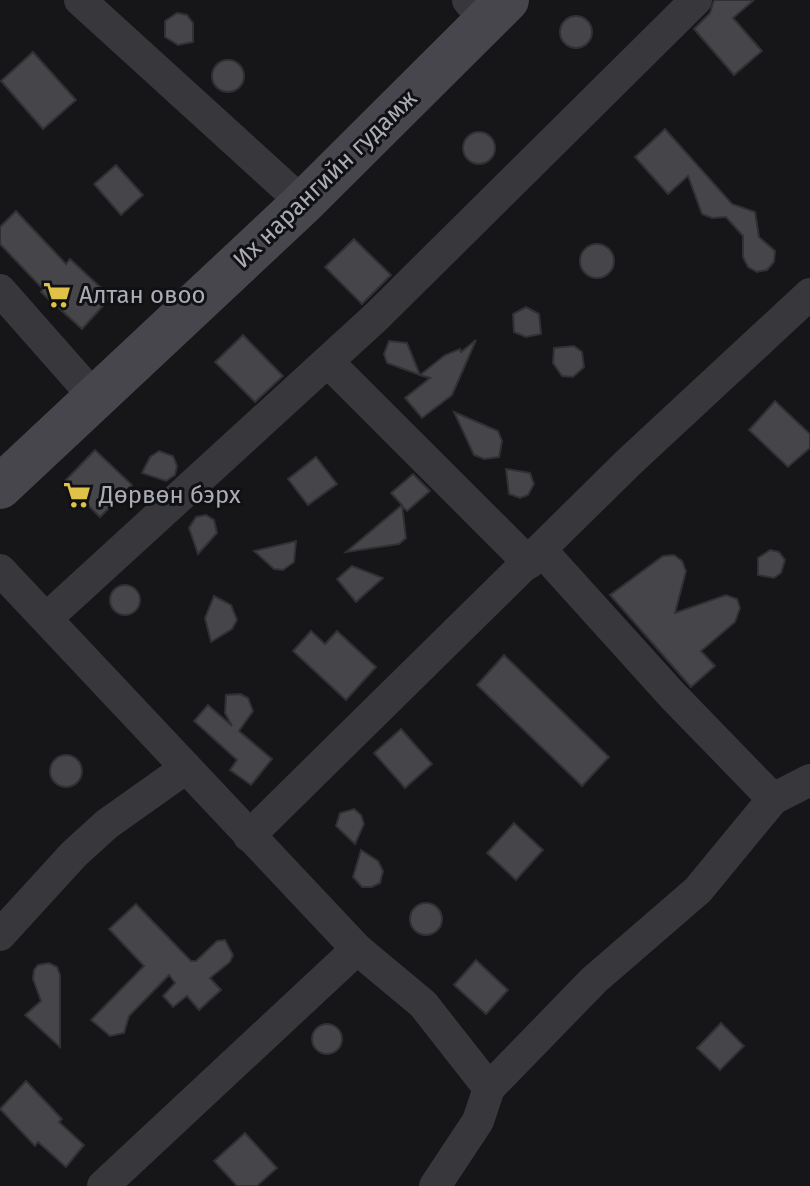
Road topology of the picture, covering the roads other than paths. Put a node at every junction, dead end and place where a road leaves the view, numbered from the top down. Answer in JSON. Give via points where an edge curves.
{"nodes":[{"id":1,"x":80,"y":0,"type":"edge"},
{"id":2,"x":696,"y":0,"type":"edge"},
{"id":3,"x":487,"y":7,"type":"edge"},
{"id":4,"x":303,"y":203,"type":"junction"},
{"id":5,"x":0,"y":290,"type":"edge"},
{"id":6,"x":810,"y":294,"type":"edge"},
{"id":7,"x":328,"y":362,"type":"junction"},
{"id":8,"x":96,"y":399,"type":"junction"},
{"id":9,"x":0,"y":487,"type":"edge"},
{"id":10,"x":535,"y":556,"type":"junction"},
{"id":11,"x":0,"y":570,"type":"edge"},
{"id":12,"x":47,"y":618,"type":"junction"},
{"id":13,"x":186,"y":768,"type":"junction"},
{"id":14,"x":810,"y":780,"type":"edge"},
{"id":15,"x":773,"y":799,"type":"junction"},
{"id":16,"x":249,"y":836,"type":"junction"},
{"id":17,"x":0,"y":935,"type":"edge"},
{"id":18,"x":357,"y":949,"type":"junction"},
{"id":19,"x":489,"y":1088,"type":"junction"},
{"id":20,"x":103,"y":1186,"type":"edge"},
{"id":21,"x":435,"y":1186,"type":"edge"}],
"edges":[{"from":1,"to":4,"type":"street"},
{"from":2,"to":7,"type":"street"},
{"from":3,"to":4,"type":"main road","name":"Их нарангийн гудамж"},
{"from":4,"to":8,"type":"main road","name":"Их нарангийн гудамж"},
{"from":5,"to":8,"type":"street"},
{"from":6,"to":10,"type":"street"},
{"from":7,"to":10,"type":"street"},
{"from":7,"to":12,"type":"street"},
{"from":8,"to":9,"type":"main road","name":"Их нарангийн гудамж"},
{"from":10,"to":15,"type":"street"},
{"from":10,"to":16,"type":"street"},
{"from":11,"to":12,"type":"street"},
{"from":12,"to":13,"type":"street"},
{"from":13,"to":16,"type":"street"},
{"from":13,"to":17,"type":"street","via":[[96,834]]},
{"from":14,"to":15,"type":"street"},
{"from":15,"to":19,"type":"street","via":[[698,890],[594,980]]},
{"from":16,"to":18,"type":"street"},
{"from":18,"to":19,"type":"street","via":[[423,1004]]},
{"from":18,"to":20,"type":"street"},
{"from":19,"to":21,"type":"street","via":[[478,1121]]}]}
